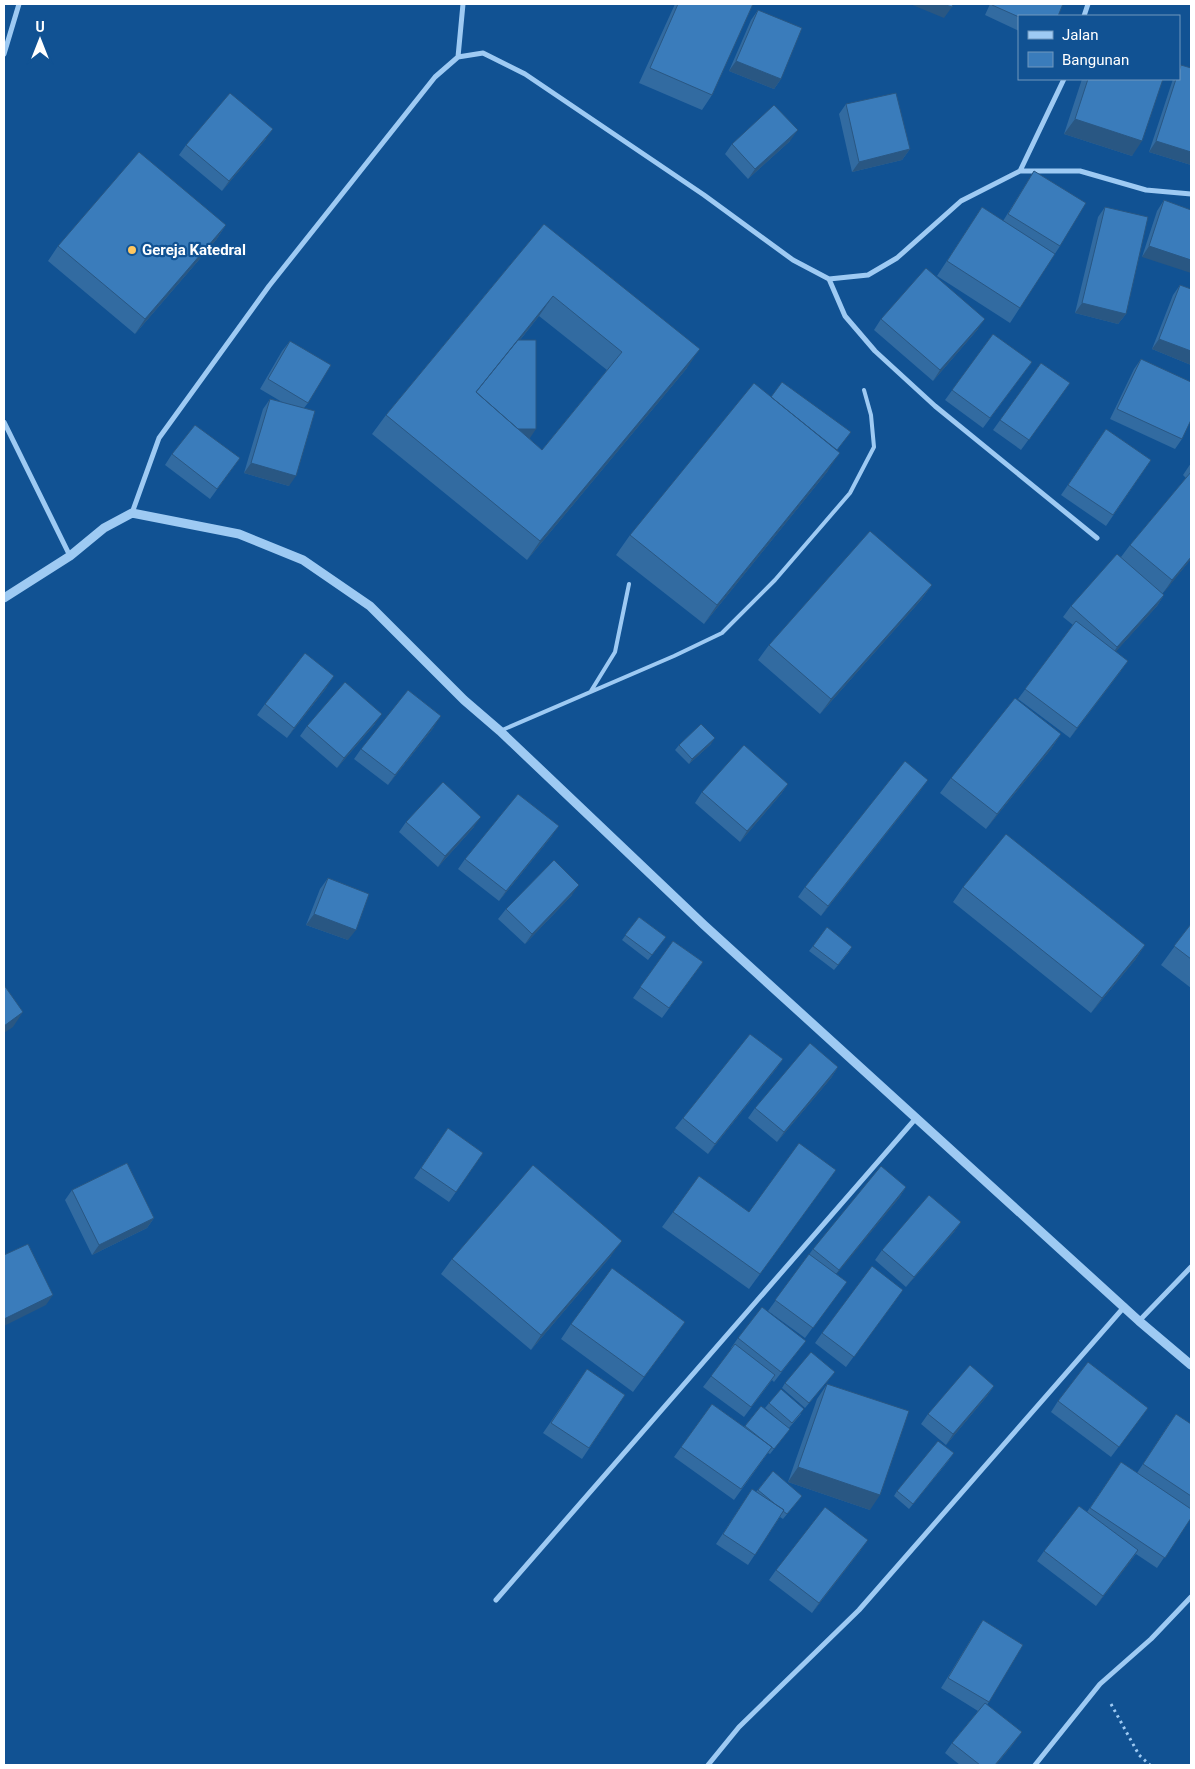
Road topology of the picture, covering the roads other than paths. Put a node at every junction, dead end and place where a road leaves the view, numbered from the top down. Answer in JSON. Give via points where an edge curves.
{"nodes":[{"id":1,"x":19,"y":4,"type":"edge"},
{"id":2,"x":463,"y":4,"type":"edge"},
{"id":3,"x":4,"y":54,"type":"edge"},
{"id":4,"x":458,"y":57,"type":"junction"},
{"id":5,"x":1064,"y":80,"type":"edge"},
{"id":6,"x":1020,"y":171,"type":"junction"},
{"id":7,"x":1191,"y":194,"type":"edge"},
{"id":8,"x":829,"y":279,"type":"junction"},
{"id":9,"x":864,"y":390,"type":"dead end"},
{"id":10,"x":4,"y":422,"type":"edge"},
{"id":11,"x":132,"y":513,"type":"junction"},
{"id":12,"x":1097,"y":538,"type":"dead end"},
{"id":13,"x":70,"y":556,"type":"junction"},
{"id":14,"x":629,"y":584,"type":"dead end"},
{"id":15,"x":4,"y":598,"type":"edge"},
{"id":16,"x":591,"y":691,"type":"junction"},
{"id":17,"x":500,"y":731,"type":"junction"},
{"id":18,"x":918,"y":1117,"type":"junction"},
{"id":19,"x":1191,"y":1267,"type":"edge"},
{"id":20,"x":1125,"y":1306,"type":"junction"},
{"id":21,"x":1139,"y":1320,"type":"junction"},
{"id":22,"x":1191,"y":1365,"type":"edge"},
{"id":23,"x":1191,"y":1597,"type":"edge"},
{"id":24,"x":496,"y":1600,"type":"dead end"},
{"id":25,"x":708,"y":1765,"type":"edge"},
{"id":26,"x":1035,"y":1765,"type":"edge"}],
"edges":[{"from":1,"to":3,"type":"street"},
{"from":2,"to":4,"type":"street"},
{"from":4,"to":8,"type":"street","via":[[483,53],[525,74],[704,194],[793,260]]},
{"from":4,"to":11,"type":"street","via":[[435,77],[269,286],[159,438]]},
{"from":5,"to":6,"type":"street"},
{"from":6,"to":7,"type":"street","via":[[1080,171],[1146,190]]},
{"from":6,"to":8,"type":"street","via":[[961,201],[896,258],[868,274]]},
{"from":8,"to":12,"type":"street","via":[[844,316],[875,351],[935,406]]},
{"from":9,"to":16,"type":"lane","via":[[871,415],[874,447],[850,493],[775,580],[722,633]]},
{"from":10,"to":13,"type":"street"},
{"from":11,"to":13,"type":"street","via":[[104,528]]},
{"from":11,"to":17,"type":"street","via":[[239,534],[304,560],[370,606],[464,700]]},
{"from":13,"to":15,"type":"street"},
{"from":14,"to":16,"type":"lane","via":[[615,652]]},
{"from":16,"to":17,"type":"lane"},
{"from":17,"to":18,"type":"street","via":[[704,925]]},
{"from":18,"to":20,"type":"street"},
{"from":18,"to":24,"type":"street"},
{"from":19,"to":21,"type":"street"},
{"from":20,"to":21,"type":"street"},
{"from":20,"to":25,"type":"street","via":[[859,1610],[740,1727]]},
{"from":21,"to":22,"type":"street"},
{"from":23,"to":26,"type":"street","via":[[1151,1640],[1100,1684]]}]}
